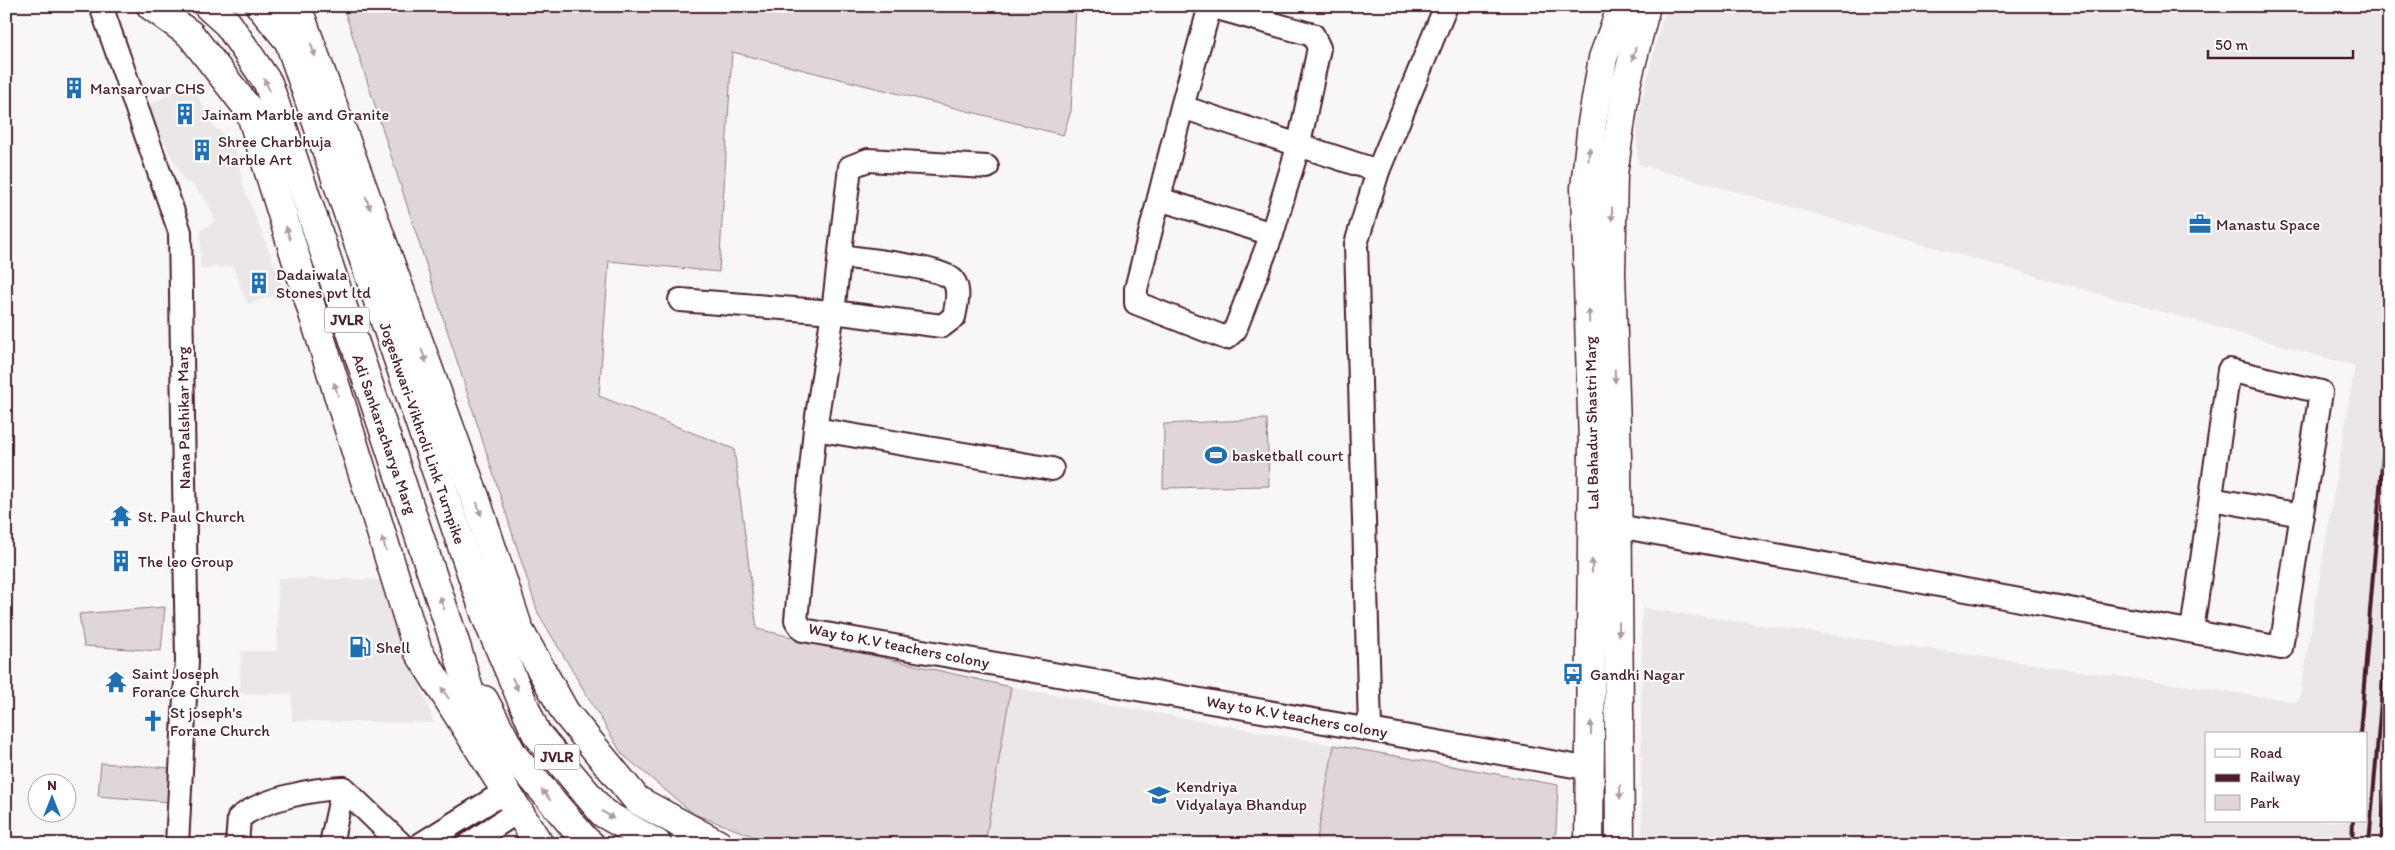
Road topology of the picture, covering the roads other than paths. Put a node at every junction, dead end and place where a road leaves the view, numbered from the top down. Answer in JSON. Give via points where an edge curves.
{"nodes":[{"id":1,"x":101,"y":6,"type":"edge"},
{"id":2,"x":152,"y":6,"type":"edge"},
{"id":3,"x":208,"y":6,"type":"edge"},
{"id":4,"x":260,"y":6,"type":"edge"},
{"id":5,"x":292,"y":6,"type":"edge"},
{"id":6,"x":1210,"y":6,"type":"edge"},
{"id":7,"x":1446,"y":6,"type":"edge"},
{"id":8,"x":1622,"y":6,"type":"edge"},
{"id":9,"x":1646,"y":6,"type":"edge"},
{"id":10,"x":1182,"y":106,"type":"junction"},
{"id":11,"x":1299,"y":144,"type":"junction"},
{"id":12,"x":987,"y":167,"type":"dead end"},
{"id":13,"x":1378,"y":171,"type":"junction"},
{"id":14,"x":1159,"y":199,"type":"junction"},
{"id":15,"x":1272,"y":234,"type":"junction"},
{"id":16,"x":840,"y":256,"type":"junction"},
{"id":17,"x":680,"y":300,"type":"dead end"},
{"id":18,"x":833,"y":312,"type":"junction"},
{"id":19,"x":815,"y":429,"type":"junction"},
{"id":20,"x":1052,"y":470,"type":"dead end"},
{"id":21,"x":2211,"y":499,"type":"junction"},
{"id":22,"x":2302,"y":515,"type":"junction"},
{"id":23,"x":1618,"y":526,"type":"junction"},
{"id":24,"x":2192,"y":631,"type":"junction"},
{"id":25,"x":496,"y":639,"type":"junction"},
{"id":26,"x":458,"y":650,"type":"junction"},
{"id":27,"x":551,"y":686,"type":"junction"},
{"id":28,"x":1370,"y":728,"type":"junction"},
{"id":29,"x":490,"y":764,"type":"junction"},
{"id":30,"x":1591,"y":769,"type":"junction"},
{"id":31,"x":343,"y":788,"type":"junction"},
{"id":32,"x":512,"y":801,"type":"junction"},
{"id":33,"x":1588,"y":839,"type":"edge"},
{"id":34,"x":176,"y":844,"type":"edge"},
{"id":35,"x":237,"y":844,"type":"edge"},
{"id":36,"x":330,"y":844,"type":"edge"},
{"id":37,"x":401,"y":844,"type":"edge"},
{"id":38,"x":422,"y":844,"type":"edge"},
{"id":39,"x":470,"y":844,"type":"edge"},
{"id":40,"x":539,"y":844,"type":"edge"},
{"id":41,"x":590,"y":844,"type":"edge"},
{"id":42,"x":656,"y":844,"type":"edge"},
{"id":43,"x":718,"y":844,"type":"edge"},
{"id":44,"x":1620,"y":844,"type":"edge"}],
"edges":[{"from":1,"to":34,"type":"street","name":"Nana Palshikar Marg","via":[[180,232],[186,661]]},
{"from":29,"to":2,"type":"main road","one_way":true,"via":[[418,651],[250,111],[190,34]]},
{"from":26,"to":3,"type":"main road","name":"Adi Sankaracharya Marg","number":"JVLR","one_way":true,"via":[[268,83],[228,24]]},
{"from":4,"to":25,"type":"main road","name":"Jogeshwari-Vikhroli Link Turnpike","number":"JVLR","via":[[289,41]]},
{"from":5,"to":27,"type":"main road","one_way":true,"via":[[302,20],[475,497],[519,630]]},
{"from":6,"to":10,"type":"street"},
{"from":6,"to":11,"type":"street","via":[[1313,35],[1319,48]]},
{"from":7,"to":13,"type":"street"},
{"from":30,"to":8,"type":"main road","name":"Lal Bahadur Shastri Marg","one_way":true,"via":[[1593,444],[1585,188],[1604,58]]},
{"from":9,"to":23,"type":"main road","name":"Lal Bahadur Shastri Marg","one_way":true,"via":[[1626,85],[1613,174],[1611,273]]},
{"from":10,"to":11,"type":"street"},
{"from":10,"to":14,"type":"street"},
{"from":11,"to":13,"type":"street"},
{"from":11,"to":15,"type":"street"},
{"from":12,"to":16,"type":"street","name":"Way to K.V teachers colony","via":[[868,160],[850,167]]},
{"from":13,"to":28,"type":"street","via":[[1356,244]]},
{"from":14,"to":15,"type":"street"},
{"from":14,"to":15,"type":"street","via":[[1136,289],[1136,303],[1226,338],[1235,330]]},
{"from":16,"to":18,"type":"street","name":"Way to K.V teachers colony"},
{"from":16,"to":18,"type":"street","via":[[936,271],[952,279],[957,287],[957,304],[954,318],[942,326]]},
{"from":17,"to":18,"type":"street"},
{"from":18,"to":19,"type":"street","name":"Way to K.V teachers colony"},
{"from":19,"to":20,"type":"street"},
{"from":19,"to":28,"type":"street","name":"Way to K.V teachers colony","via":[[796,620],[803,630]]},
{"from":21,"to":22,"type":"street"},
{"from":21,"to":22,"type":"street","via":[[2229,370],[2321,392]]},
{"from":21,"to":24,"type":"street"},
{"from":22,"to":24,"type":"street","via":[[2280,648]]},
{"from":23,"to":24,"type":"street"},
{"from":23,"to":44,"type":"main road","name":"Lal Bahadur Shastri Marg","one_way":true},
{"from":25,"to":27,"type":"main road"},
{"from":25,"to":42,"type":"main road","number":"JVLR","one_way":true,"via":[[536,733],[603,813]]},
{"from":26,"to":29,"type":"main road"},
{"from":41,"to":26,"type":"main road","number":"JVLR","one_way":true,"via":[[513,756]]},
{"from":27,"to":43,"type":"main road","via":[[566,712],[636,800]]},
{"from":28,"to":30,"type":"street","name":"Way to K.V teachers colony"},
{"from":29,"to":32,"type":"main road"},
{"from":30,"to":33,"type":"main road","name":"Lal Bahadur Shastri Marg"},
{"from":31,"to":35,"type":"street","via":[[321,788],[251,808],[239,818]]},
{"from":31,"to":36,"type":"street"},
{"from":31,"to":37,"type":"street"},
{"from":32,"to":38,"type":"street"},
{"from":32,"to":39,"type":"street"},
{"from":32,"to":40,"type":"main road"}]}
